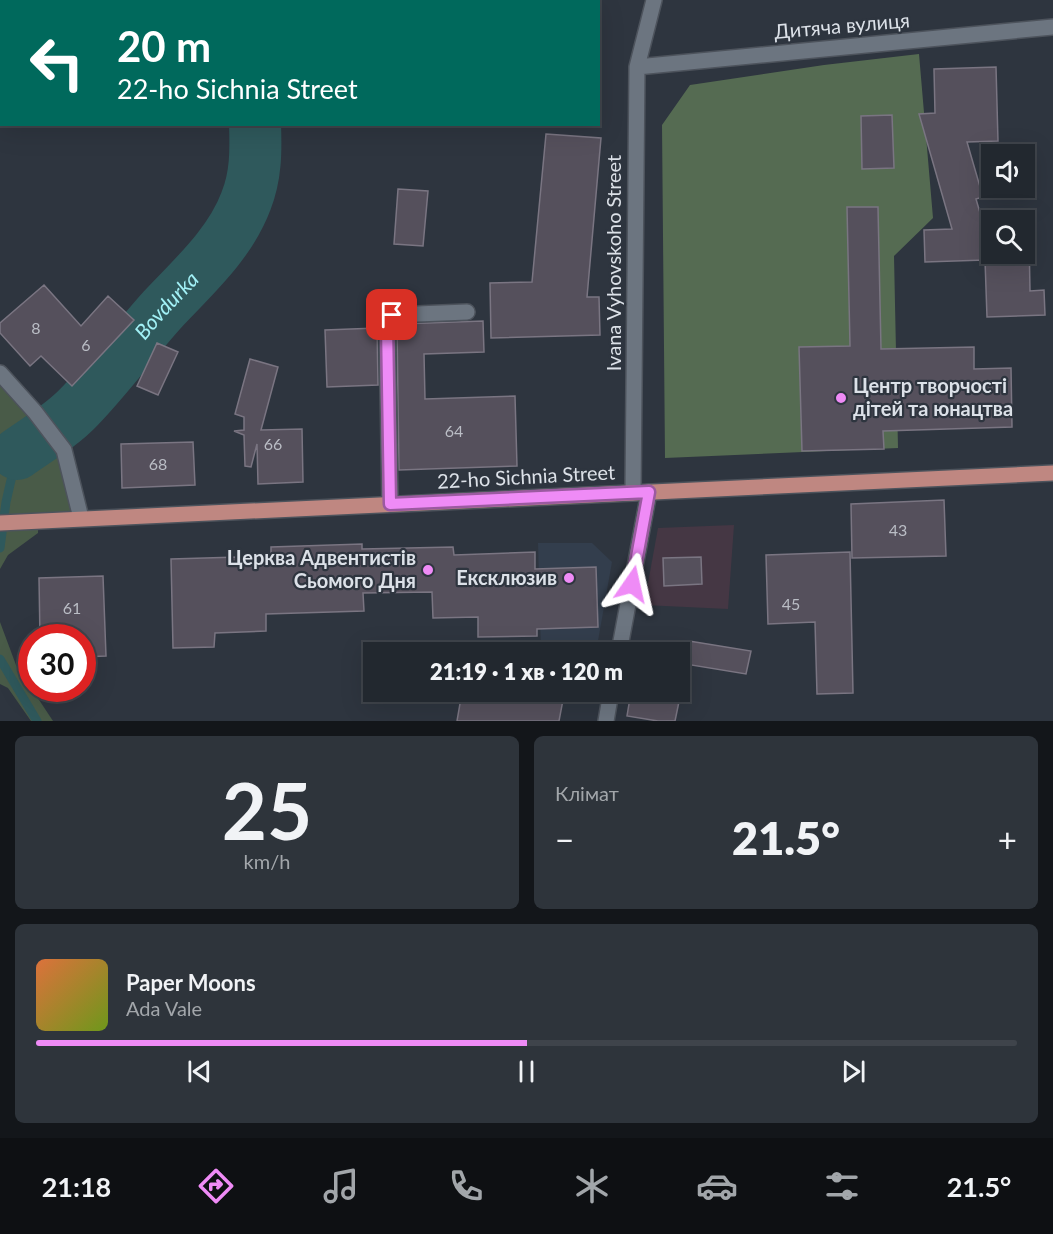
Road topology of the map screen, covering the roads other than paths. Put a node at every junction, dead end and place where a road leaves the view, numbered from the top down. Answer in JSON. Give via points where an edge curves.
{"nodes":[{"id":1,"x":654,"y":0,"type":"edge"},
{"id":2,"x":1053,"y":27,"type":"edge"},
{"id":3,"x":1053,"y":42,"type":"edge"},
{"id":4,"x":637,"y":67,"type":"junction"},
{"id":5,"x":467,"y":312,"type":"dead end"},
{"id":6,"x":0,"y":373,"type":"edge"},
{"id":7,"x":1053,"y":473,"type":"edge"},
{"id":8,"x":649,"y":492,"type":"junction"},
{"id":9,"x":633,"y":493,"type":"junction"},
{"id":10,"x":390,"y":504,"type":"junction"},
{"id":11,"x":81,"y":518,"type":"junction"},
{"id":12,"x":0,"y":523,"type":"edge"},
{"id":13,"x":621,"y":642,"type":"edge"},
{"id":14,"x":609,"y":702,"type":"edge"},
{"id":15,"x":606,"y":721,"type":"edge"}],
"edges":[{"from":1,"to":4,"type":"street","name":"Ivana Vyhovskoho Street"},
{"from":2,"to":3,"type":"street","name":"Дитяча вулиця"},
{"from":2,"to":4,"type":"street","name":"Дитяча вулиця"},
{"from":4,"to":9,"type":"street","name":"Ivana Vyhovskoho Street"},
{"from":5,"to":10,"type":"street","via":[[392,315],[387,325]]},
{"from":6,"to":11,"type":"street","via":[[64,450]]},
{"from":7,"to":8,"type":"main road","name":"22-ho Sichnia Street"},
{"from":8,"to":9,"type":"main road","name":"22-ho Sichnia Street"},
{"from":8,"to":13,"type":"street"},
{"from":9,"to":10,"type":"main road","name":"22-ho Sichnia Street"},
{"from":10,"to":11,"type":"main road","name":"22-ho Sichnia Street"},
{"from":11,"to":12,"type":"main road","name":"22-ho Sichnia Street"},
{"from":14,"to":15,"type":"street"}]}
